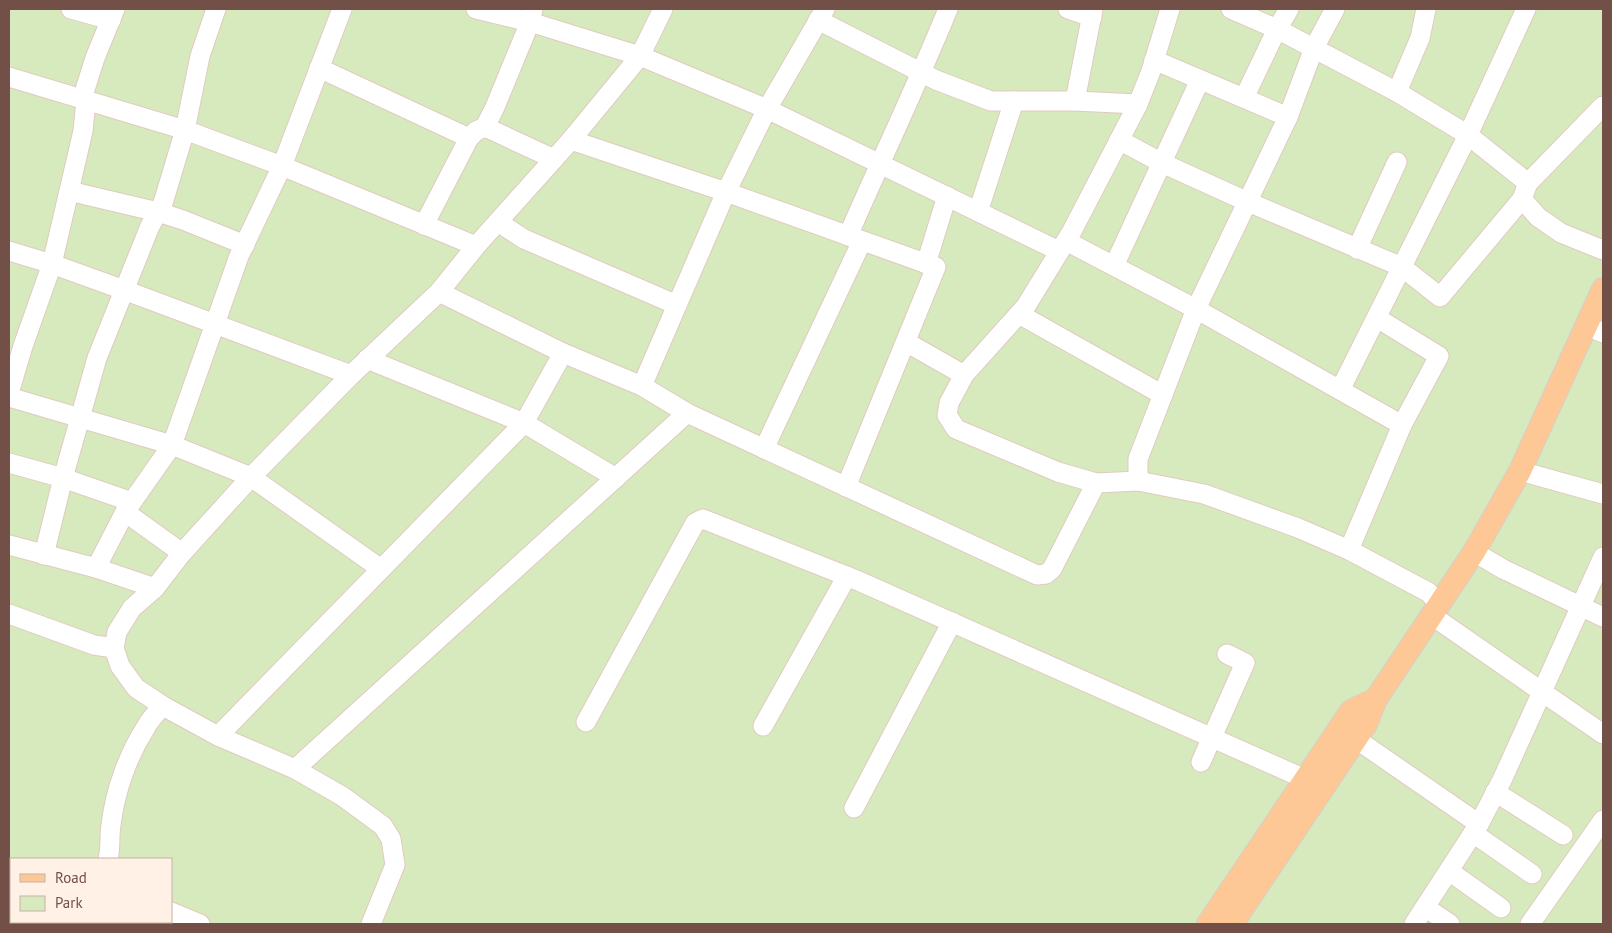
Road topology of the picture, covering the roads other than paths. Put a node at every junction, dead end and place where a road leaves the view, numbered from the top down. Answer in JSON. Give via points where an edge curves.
{"nodes":[{"id":1,"x":70,"y":9,"type":"edge"},
{"id":2,"x":216,"y":9,"type":"edge"},
{"id":3,"x":342,"y":9,"type":"edge"},
{"id":4,"x":476,"y":9,"type":"edge"},
{"id":5,"x":663,"y":9,"type":"edge"},
{"id":6,"x":948,"y":9,"type":"edge"},
{"id":7,"x":1068,"y":9,"type":"edge"},
{"id":8,"x":1170,"y":9,"type":"edge"},
{"id":9,"x":1231,"y":9,"type":"edge"},
{"id":10,"x":1289,"y":9,"type":"edge"},
{"id":11,"x":1334,"y":9,"type":"edge"},
{"id":12,"x":1426,"y":9,"type":"edge"},
{"id":13,"x":1526,"y":9,"type":"edge"},
{"id":14,"x":818,"y":13,"type":"edge"},
{"id":15,"x":1092,"y":13,"type":"edge"},
{"id":16,"x":113,"y":14,"type":"edge"},
{"id":17,"x":531,"y":15,"type":"edge"},
{"id":18,"x":1277,"y":29,"type":"junction"},
{"id":19,"x":1314,"y":48,"type":"junction"},
{"id":20,"x":640,"y":56,"type":"junction"},
{"id":21,"x":1154,"y":60,"type":"junction"},
{"id":22,"x":318,"y":68,"type":"junction"},
{"id":23,"x":922,"y":73,"type":"junction"},
{"id":24,"x":9,"y":77,"type":"edge"},
{"id":25,"x":1200,"y":80,"type":"junction"},
{"id":26,"x":1397,"y":92,"type":"junction"},
{"id":27,"x":1244,"y":98,"type":"junction"},
{"id":28,"x":84,"y":100,"type":"junction"},
{"id":29,"x":1014,"y":101,"type":"junction"},
{"id":30,"x":1075,"y":101,"type":"junction"},
{"id":31,"x":1138,"y":104,"type":"junction"},
{"id":32,"x":1603,"y":106,"type":"edge"},
{"id":33,"x":767,"y":109,"type":"junction"},
{"id":34,"x":1288,"y":117,"type":"junction"},
{"id":35,"x":485,"y":127,"type":"junction"},
{"id":36,"x":186,"y":130,"type":"junction"},
{"id":37,"x":1468,"y":135,"type":"junction"},
{"id":38,"x":469,"y":138,"type":"junction"},
{"id":39,"x":571,"y":140,"type":"junction"},
{"id":40,"x":1120,"y":140,"type":"junction"},
{"id":41,"x":554,"y":159,"type":"junction"},
{"id":42,"x":1397,"y":162,"type":"dead end"},
{"id":43,"x":880,"y":163,"type":"junction"},
{"id":44,"x":1162,"y":163,"type":"junction"},
{"id":45,"x":282,"y":166,"type":"junction"},
{"id":46,"x":69,"y":191,"type":"junction"},
{"id":47,"x":1525,"y":191,"type":"junction"},
{"id":48,"x":726,"y":192,"type":"junction"},
{"id":49,"x":947,"y":196,"type":"junction"},
{"id":50,"x":1248,"y":202,"type":"junction"},
{"id":51,"x":158,"y":212,"type":"junction"},
{"id":52,"x":978,"y":212,"type":"junction"},
{"id":53,"x":498,"y":222,"type":"junction"},
{"id":54,"x":424,"y":225,"type":"junction"},
{"id":55,"x":855,"y":238,"type":"junction"},
{"id":56,"x":245,"y":245,"type":"junction"},
{"id":57,"x":476,"y":246,"type":"junction"},
{"id":58,"x":1063,"y":246,"type":"junction"},
{"id":59,"x":1357,"y":248,"type":"junction"},
{"id":60,"x":1603,"y":250,"type":"edge"},
{"id":61,"x":9,"y":251,"type":"edge"},
{"id":62,"x":52,"y":264,"type":"junction"},
{"id":63,"x":926,"y":264,"type":"junction"},
{"id":64,"x":1114,"y":266,"type":"junction"},
{"id":65,"x":1402,"y":267,"type":"junction"},
{"id":66,"x":1603,"y":289,"type":"edge"},
{"id":67,"x":124,"y":290,"type":"junction"},
{"id":68,"x":439,"y":292,"type":"junction"},
{"id":69,"x":677,"y":305,"type":"junction"},
{"id":70,"x":1196,"y":309,"type":"junction"},
{"id":71,"x":1019,"y":314,"type":"junction"},
{"id":72,"x":1377,"y":318,"type":"junction"},
{"id":73,"x":214,"y":324,"type":"junction"},
{"id":74,"x":1595,"y":329,"type":"edge"},
{"id":75,"x":906,"y":342,"type":"junction"},
{"id":76,"x":16,"y":343,"type":"edge"},
{"id":77,"x":563,"y":353,"type":"junction"},
{"id":78,"x":367,"y":360,"type":"junction"},
{"id":79,"x":351,"y":375,"type":"junction"},
{"id":80,"x":964,"y":375,"type":"junction"},
{"id":81,"x":642,"y":386,"type":"junction"},
{"id":82,"x":1340,"y":390,"type":"junction"},
{"id":83,"x":9,"y":393,"type":"edge"},
{"id":84,"x":1163,"y":395,"type":"junction"},
{"id":85,"x":9,"y":397,"type":"edge"},
{"id":86,"x":687,"y":413,"type":"junction"},
{"id":87,"x":80,"y":417,"type":"junction"},
{"id":88,"x":524,"y":423,"type":"junction"},
{"id":89,"x":1402,"y":425,"type":"junction"},
{"id":90,"x":172,"y":445,"type":"junction"},
{"id":91,"x":764,"y":448,"type":"junction"},
{"id":92,"x":9,"y":464,"type":"edge"},
{"id":93,"x":1520,"y":471,"type":"junction"},
{"id":94,"x":251,"y":477,"type":"junction"},
{"id":95,"x":63,"y":478,"type":"junction"},
{"id":96,"x":616,"y":478,"type":"junction"},
{"id":97,"x":1138,"y":482,"type":"junction"},
{"id":98,"x":1096,"y":484,"type":"junction"},
{"id":99,"x":846,"y":487,"type":"junction"},
{"id":100,"x":1603,"y":494,"type":"edge"},
{"id":101,"x":128,"y":507,"type":"junction"},
{"id":102,"x":9,"y":545,"type":"edge"},
{"id":103,"x":1349,"y":550,"type":"junction"},
{"id":104,"x":1474,"y":552,"type":"junction"},
{"id":105,"x":182,"y":553,"type":"junction"},
{"id":106,"x":44,"y":555,"type":"junction"},
{"id":107,"x":1603,"y":557,"type":"edge"},
{"id":108,"x":96,"y":568,"type":"junction"},
{"id":109,"x":381,"y":569,"type":"junction"},
{"id":110,"x":847,"y":576,"type":"junction"},
{"id":111,"x":155,"y":588,"type":"junction"},
{"id":112,"x":1580,"y":606,"type":"junction"},
{"id":113,"x":1435,"y":609,"type":"junction"},
{"id":114,"x":9,"y":614,"type":"edge"},
{"id":115,"x":1603,"y":617,"type":"edge"},
{"id":116,"x":952,"y":622,"type":"junction"},
{"id":117,"x":114,"y":648,"type":"junction"},
{"id":118,"x":1227,"y":654,"type":"dead end"},
{"id":119,"x":1542,"y":692,"type":"junction"},
{"id":120,"x":1376,"y":699,"type":"junction"},
{"id":121,"x":163,"y":706,"type":"junction"},
{"id":122,"x":586,"y":722,"type":"dead end"},
{"id":123,"x":763,"y":726,"type":"dead end"},
{"id":124,"x":1602,"y":730,"type":"edge"},
{"id":125,"x":218,"y":736,"type":"junction"},
{"id":126,"x":1212,"y":738,"type":"junction"},
{"id":127,"x":1356,"y":739,"type":"junction"},
{"id":128,"x":1201,"y":762,"type":"dead end"},
{"id":129,"x":295,"y":769,"type":"junction"},
{"id":130,"x":1305,"y":779,"type":"junction"},
{"id":131,"x":1496,"y":792,"type":"junction"},
{"id":132,"x":854,"y":808,"type":"dead end"},
{"id":133,"x":1603,"y":820,"type":"edge"},
{"id":134,"x":1476,"y":829,"type":"junction"},
{"id":135,"x":1563,"y":835,"type":"dead end"},
{"id":136,"x":108,"y":858,"type":"edge"},
{"id":137,"x":1449,"y":871,"type":"junction"},
{"id":138,"x":1532,"y":874,"type":"dead end"},
{"id":139,"x":1425,"y":907,"type":"junction"},
{"id":140,"x":1501,"y":908,"type":"dead end"},
{"id":141,"x":172,"y":912,"type":"edge"},
{"id":142,"x":200,"y":924,"type":"edge"},
{"id":143,"x":371,"y":924,"type":"edge"},
{"id":144,"x":1208,"y":924,"type":"edge"},
{"id":145,"x":1232,"y":924,"type":"edge"},
{"id":146,"x":1414,"y":924,"type":"edge"},
{"id":147,"x":1450,"y":924,"type":"edge"},
{"id":148,"x":1530,"y":924,"type":"edge"}],
"edges":[{"from":1,"to":16,"type":"street"},
{"from":2,"to":36,"type":"street","via":[[200,56]]},
{"from":3,"to":22,"type":"street"},
{"from":4,"to":17,"type":"street"},
{"from":5,"to":20,"type":"street"},
{"from":6,"to":23,"type":"street"},
{"from":7,"to":15,"type":"street"},
{"from":8,"to":21,"type":"street"},
{"from":9,"to":18,"type":"street"},
{"from":10,"to":18,"type":"street"},
{"from":11,"to":19,"type":"street"},
{"from":12,"to":26,"type":"street","via":[[1420,38]]},
{"from":13,"to":37,"type":"street"},
{"from":14,"to":23,"type":"street"},
{"from":14,"to":33,"type":"street"},
{"from":15,"to":30,"type":"street"},
{"from":16,"to":28,"type":"street","via":[[95,58]]},
{"from":17,"to":20,"type":"street"},
{"from":17,"to":35,"type":"street"},
{"from":18,"to":19,"type":"street"},
{"from":18,"to":27,"type":"street"},
{"from":19,"to":26,"type":"street"},
{"from":19,"to":34,"type":"street"},
{"from":20,"to":33,"type":"street"},
{"from":20,"to":39,"type":"street"},
{"from":21,"to":25,"type":"street"},
{"from":21,"to":31,"type":"street"},
{"from":22,"to":38,"type":"street"},
{"from":22,"to":45,"type":"street"},
{"from":23,"to":29,"type":"street","via":[[992,101]]},
{"from":23,"to":43,"type":"street"},
{"from":24,"to":28,"type":"street"},
{"from":25,"to":27,"type":"street"},
{"from":25,"to":44,"type":"street"},
{"from":26,"to":37,"type":"street"},
{"from":27,"to":34,"type":"street"},
{"from":28,"to":36,"type":"street"},
{"from":28,"to":46,"type":"street","via":[[83,131]]},
{"from":29,"to":30,"type":"street"},
{"from":29,"to":52,"type":"street"},
{"from":30,"to":31,"type":"street"},
{"from":31,"to":40,"type":"street"},
{"from":32,"to":47,"type":"street"},
{"from":33,"to":43,"type":"street"},
{"from":33,"to":48,"type":"street"},
{"from":34,"to":50,"type":"street"},
{"from":35,"to":38,"type":"street","via":[[476,130]]},
{"from":35,"to":41,"type":"street"},
{"from":36,"to":45,"type":"street"},
{"from":36,"to":51,"type":"street"},
{"from":37,"to":47,"type":"street"},
{"from":37,"to":65,"type":"street"},
{"from":38,"to":54,"type":"street"},
{"from":39,"to":41,"type":"street"},
{"from":39,"to":48,"type":"street"},
{"from":40,"to":44,"type":"street"},
{"from":40,"to":58,"type":"street"},
{"from":41,"to":53,"type":"street"},
{"from":42,"to":59,"type":"street"},
{"from":43,"to":49,"type":"street"},
{"from":43,"to":55,"type":"street"},
{"from":44,"to":50,"type":"street"},
{"from":44,"to":64,"type":"street"},
{"from":45,"to":54,"type":"street"},
{"from":45,"to":56,"type":"street"},
{"from":46,"to":51,"type":"street"},
{"from":46,"to":62,"type":"street"},
{"from":47,"to":60,"type":"street","via":[[1538,217],[1561,233]]},
{"from":47,"to":65,"type":"street","via":[[1440,296]]},
{"from":48,"to":55,"type":"street"},
{"from":48,"to":69,"type":"street"},
{"from":49,"to":52,"type":"street"},
{"from":49,"to":63,"type":"street"},
{"from":50,"to":59,"type":"street"},
{"from":50,"to":70,"type":"street"},
{"from":51,"to":56,"type":"street"},
{"from":51,"to":67,"type":"street"},
{"from":52,"to":58,"type":"street"},
{"from":53,"to":57,"type":"street"},
{"from":53,"to":69,"type":"street","via":[[524,238]]},
{"from":54,"to":57,"type":"street"},
{"from":55,"to":63,"type":"street"},
{"from":55,"to":91,"type":"street"},
{"from":56,"to":73,"type":"street"},
{"from":57,"to":68,"type":"street"},
{"from":58,"to":64,"type":"street"},
{"from":58,"to":71,"type":"street"},
{"from":59,"to":65,"type":"street"},
{"from":61,"to":62,"type":"street"},
{"from":62,"to":67,"type":"street"},
{"from":62,"to":76,"type":"street"},
{"from":63,"to":75,"type":"street","via":[[936,267]]},
{"from":64,"to":70,"type":"street"},
{"from":65,"to":72,"type":"street"},
{"from":66,"to":74,"type":"main road"},
{"from":67,"to":73,"type":"street"},
{"from":67,"to":87,"type":"street","via":[[97,358]]},
{"from":68,"to":77,"type":"street"},
{"from":68,"to":78,"type":"street"},
{"from":69,"to":81,"type":"street"},
{"from":70,"to":82,"type":"street"},
{"from":70,"to":84,"type":"street"},
{"from":71,"to":80,"type":"street"},
{"from":71,"to":84,"type":"street"},
{"from":72,"to":82,"type":"street"},
{"from":72,"to":89,"type":"street","via":[[1439,356]]},
{"from":73,"to":79,"type":"street"},
{"from":73,"to":90,"type":"street"},
{"from":74,"to":93,"type":"main road"},
{"from":75,"to":80,"type":"street"},
{"from":75,"to":99,"type":"street"},
{"from":76,"to":83,"type":"street"},
{"from":77,"to":81,"type":"street"},
{"from":77,"to":88,"type":"street"},
{"from":78,"to":79,"type":"street"},
{"from":78,"to":88,"type":"street"},
{"from":79,"to":94,"type":"street"},
{"from":80,"to":98,"type":"street","via":[[949,403],[947,415],[956,430]]},
{"from":81,"to":86,"type":"street"},
{"from":82,"to":89,"type":"street"},
{"from":84,"to":97,"type":"street","via":[[1138,459]]},
{"from":85,"to":87,"type":"street"},
{"from":86,"to":91,"type":"street"},
{"from":86,"to":96,"type":"street"},
{"from":87,"to":90,"type":"street"},
{"from":87,"to":95,"type":"street"},
{"from":88,"to":96,"type":"street"},
{"from":88,"to":109,"type":"street"},
{"from":89,"to":103,"type":"street"},
{"from":90,"to":94,"type":"street"},
{"from":90,"to":101,"type":"street"},
{"from":91,"to":99,"type":"street"},
{"from":92,"to":95,"type":"street"},
{"from":93,"to":100,"type":"street"},
{"from":93,"to":104,"type":"main road"},
{"from":94,"to":105,"type":"street"},
{"from":94,"to":109,"type":"street"},
{"from":95,"to":101,"type":"street"},
{"from":95,"to":106,"type":"street"},
{"from":96,"to":129,"type":"street"},
{"from":97,"to":98,"type":"street"},
{"from":97,"to":103,"type":"street","via":[[1204,494]]},
{"from":98,"to":99,"type":"street","via":[[1052,569],[1037,575]]},
{"from":101,"to":105,"type":"street"},
{"from":101,"to":108,"type":"street"},
{"from":102,"to":106,"type":"street"},
{"from":103,"to":113,"type":"street","via":[[1428,592]]},
{"from":104,"to":112,"type":"street"},
{"from":104,"to":113,"type":"main road"},
{"from":105,"to":111,"type":"street"},
{"from":106,"to":108,"type":"street"},
{"from":107,"to":112,"type":"street"},
{"from":108,"to":111,"type":"street"},
{"from":109,"to":125,"type":"street"},
{"from":110,"to":116,"type":"street"},
{"from":110,"to":122,"type":"street","via":[[703,519],[696,524]]},
{"from":110,"to":123,"type":"street"},
{"from":111,"to":117,"type":"street","via":[[132,608],[117,632]]},
{"from":112,"to":115,"type":"street"},
{"from":112,"to":119,"type":"street"},
{"from":113,"to":119,"type":"street"},
{"from":113,"to":120,"type":"main road"},
{"from":114,"to":117,"type":"street","via":[[94,645]]},
{"from":116,"to":126,"type":"street"},
{"from":116,"to":132,"type":"street"},
{"from":117,"to":121,"type":"street","via":[[120,666],[136,688]]},
{"from":118,"to":126,"type":"street","via":[[1245,664]]},
{"from":119,"to":124,"type":"street"},
{"from":119,"to":131,"type":"street"},
{"from":120,"to":127,"type":"main road"},
{"from":120,"to":130,"type":"main road","via":[[1351,711]]},
{"from":121,"to":125,"type":"street"},
{"from":121,"to":136,"type":"street","via":[[146,725],[132,752],[118,792]]},
{"from":125,"to":129,"type":"street"},
{"from":126,"to":128,"type":"street"},
{"from":126,"to":130,"type":"street"},
{"from":127,"to":134,"type":"street"},
{"from":127,"to":145,"type":"main road"},
{"from":129,"to":143,"type":"street","via":[[373,818],[392,839],[395,865]]},
{"from":130,"to":144,"type":"main road"},
{"from":131,"to":134,"type":"street"},
{"from":131,"to":135,"type":"street"},
{"from":133,"to":148,"type":"street"},
{"from":134,"to":137,"type":"street"},
{"from":134,"to":138,"type":"street"},
{"from":137,"to":139,"type":"street"},
{"from":137,"to":140,"type":"street"},
{"from":139,"to":146,"type":"street"},
{"from":139,"to":147,"type":"street"},
{"from":141,"to":142,"type":"street"}]}
